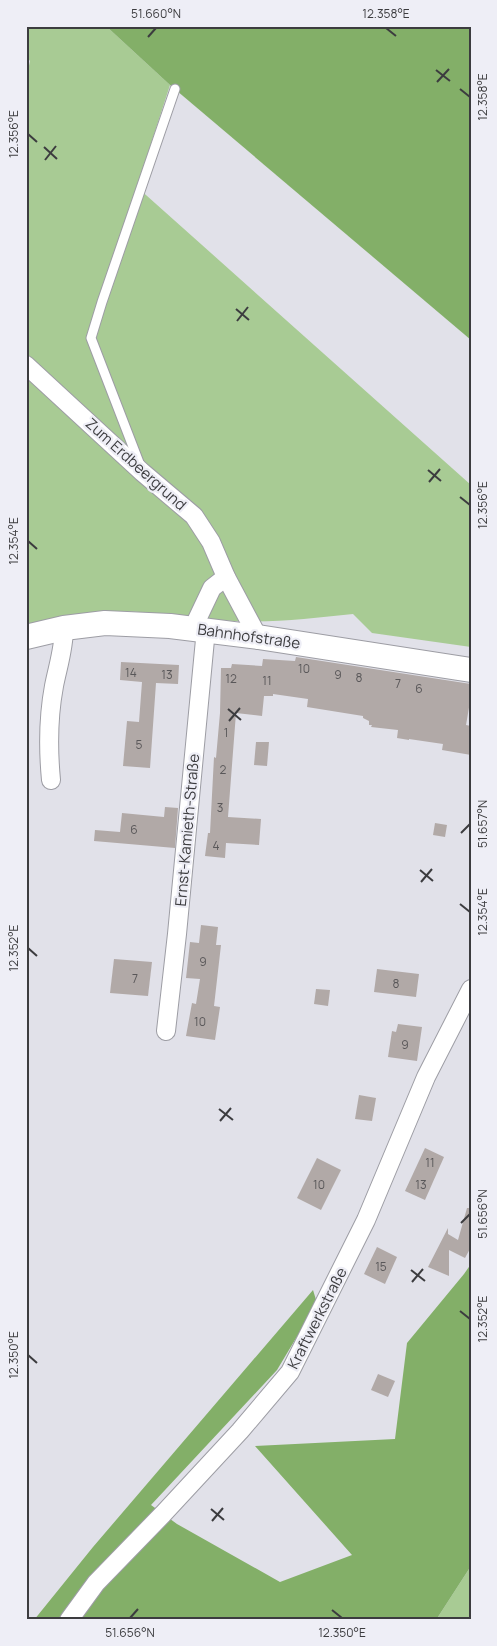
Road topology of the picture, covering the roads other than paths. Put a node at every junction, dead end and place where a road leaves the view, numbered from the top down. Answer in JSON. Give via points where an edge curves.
{"nodes":[{"id":1,"x":176,"y":89,"type":"dead end"},
{"id":2,"x":26,"y":365,"type":"edge"},
{"id":3,"x":142,"y":472,"type":"junction"},
{"id":4,"x":226,"y":577,"type":"junction"},
{"id":5,"x":64,"y":628,"type":"junction"},
{"id":6,"x":199,"y":628,"type":"junction"},
{"id":7,"x":26,"y":637,"type":"edge"},
{"id":8,"x":258,"y":637,"type":"junction"},
{"id":9,"x":471,"y":670,"type":"edge"},
{"id":10,"x":51,"y":780,"type":"dead end"},
{"id":11,"x":471,"y":989,"type":"edge"},
{"id":12,"x":166,"y":1031,"type":"dead end"},
{"id":13,"x":69,"y":1620,"type":"edge"}],
"edges":[{"from":1,"to":3,"type":"lane","via":[[91,338]]},
{"from":2,"to":3,"type":"street","name":"Zum Erdbeergrund"},
{"from":3,"to":4,"type":"street","name":"Zum Erdbeergrund","via":[[194,516],[211,542]]},
{"from":4,"to":6,"type":"street","via":[[212,588]]},
{"from":4,"to":8,"type":"street","name":"Zum Erdbeergrund"},
{"from":5,"to":6,"type":"main road","name":"Bahnhofstraße","via":[[126,623]]},
{"from":5,"to":7,"type":"main road","name":"Bahnhofstraße"},
{"from":5,"to":10,"type":"street","via":[[64,644],[50,711],[48,752]]},
{"from":6,"to":8,"type":"main road","name":"Bahnhofstraße"},
{"from":6,"to":12,"type":"street","name":"Ernst-Kamieth-Straße","via":[[178,924]]},
{"from":8,"to":9,"type":"main road","name":"Bahnhofstraße"},
{"from":11,"to":13,"type":"street","name":"Kraftwerkstraße","via":[[426,1077],[366,1220],[290,1372],[221,1452],[96,1583]]}]}
